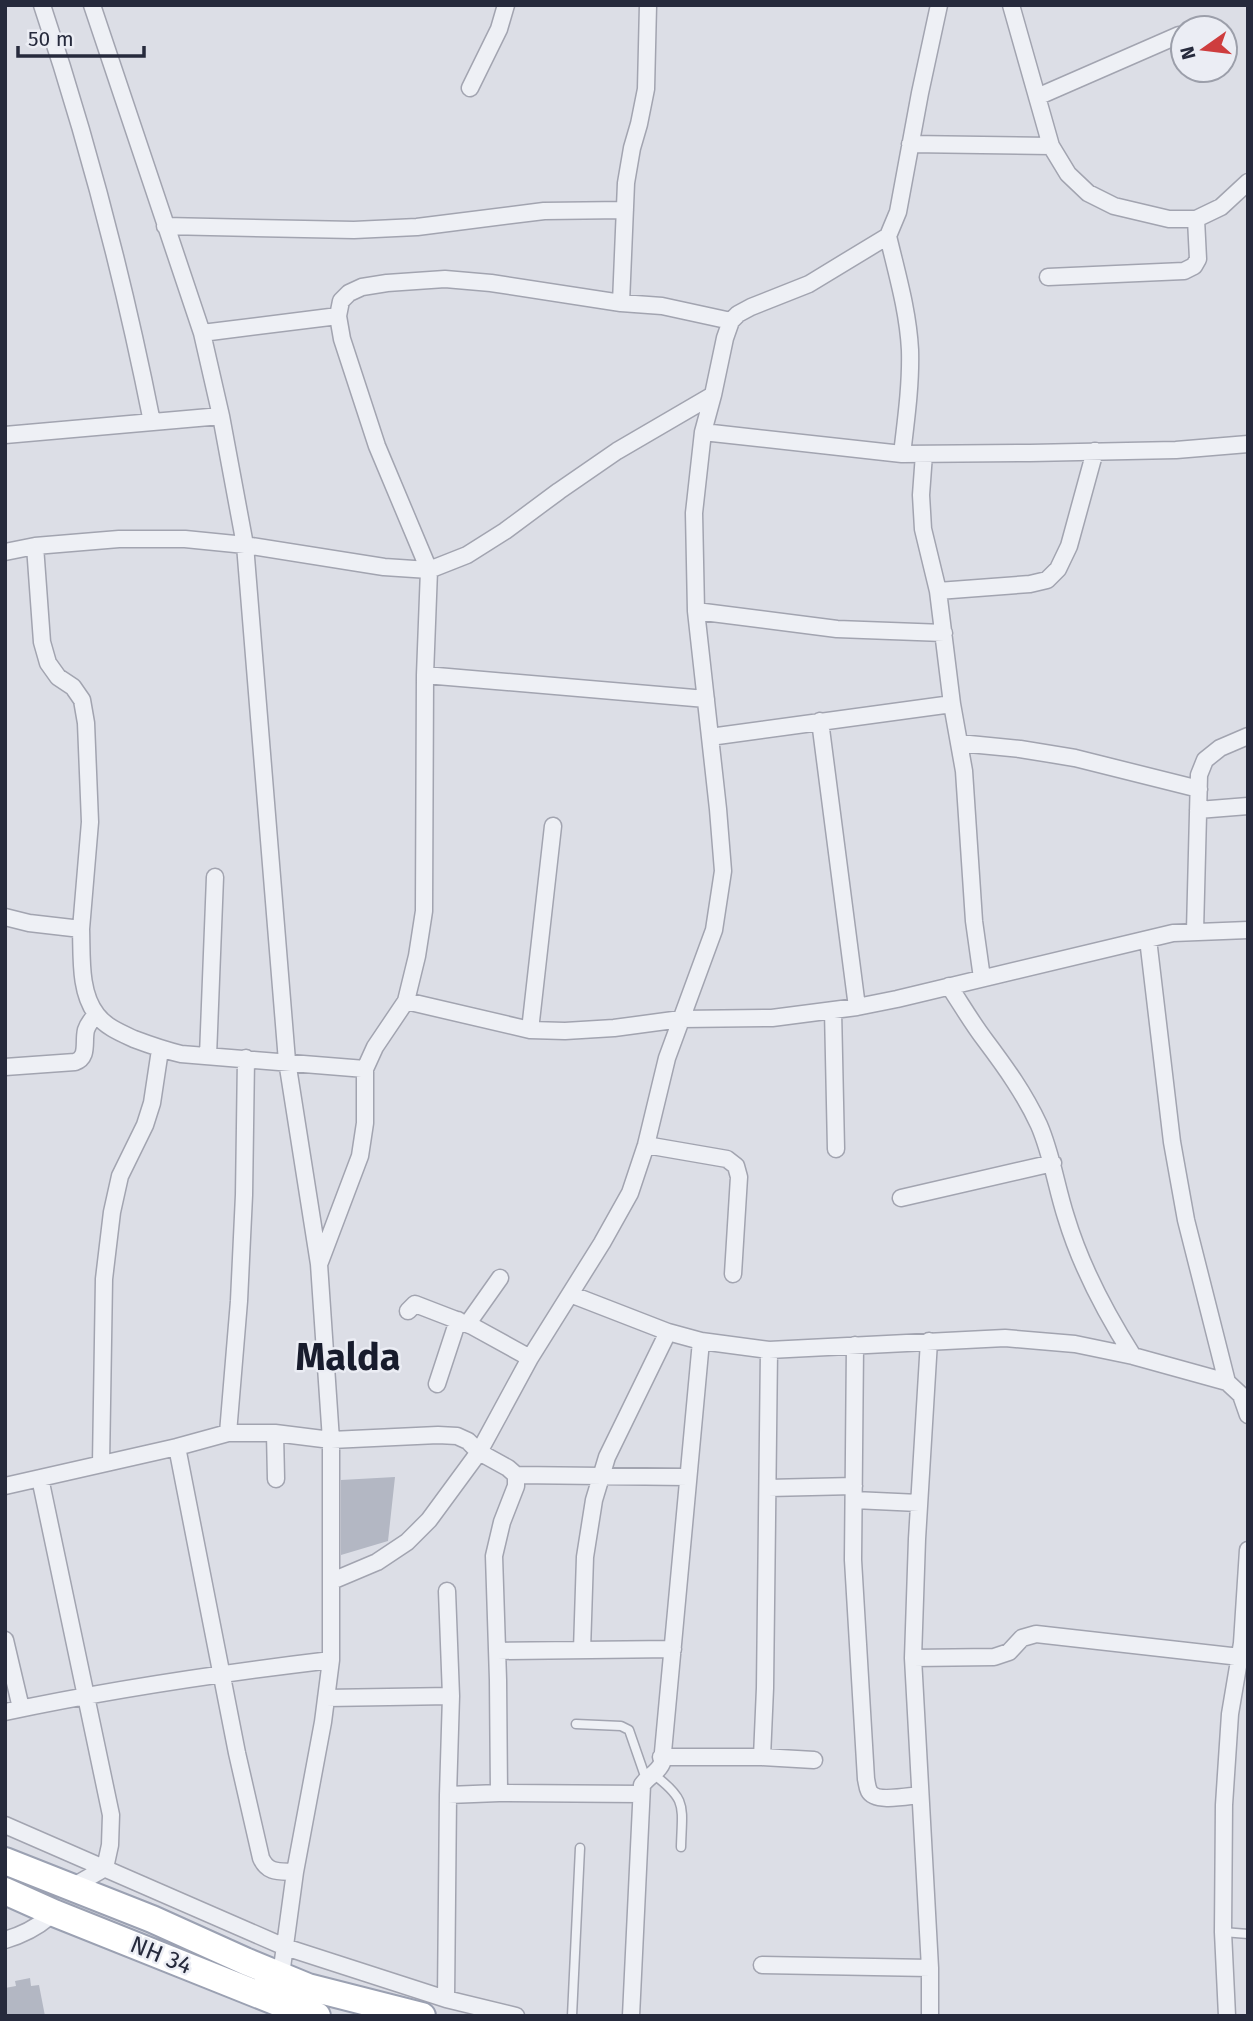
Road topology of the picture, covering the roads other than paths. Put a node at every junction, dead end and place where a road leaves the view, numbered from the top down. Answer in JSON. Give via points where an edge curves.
{"nodes":[{"id":1,"x":42,"y":5,"type":"edge"},
{"id":2,"x":92,"y":5,"type":"edge"},
{"id":3,"x":506,"y":5,"type":"edge"},
{"id":4,"x":648,"y":5,"type":"edge"},
{"id":5,"x":939,"y":5,"type":"edge"},
{"id":6,"x":1010,"y":5,"type":"edge"},
{"id":7,"x":1169,"y":39,"type":"edge"},
{"id":8,"x":470,"y":88,"type":"dead end"},
{"id":9,"x":1037,"y":97,"type":"junction"},
{"id":10,"x":910,"y":145,"type":"junction"},
{"id":11,"x":1051,"y":146,"type":"junction"},
{"id":12,"x":1248,"y":182,"type":"edge"},
{"id":13,"x":625,"y":210,"type":"junction"},
{"id":14,"x":1196,"y":219,"type":"junction"},
{"id":15,"x":165,"y":226,"type":"junction"},
{"id":16,"x":888,"y":236,"type":"junction"},
{"id":17,"x":1048,"y":277,"type":"dead end"},
{"id":18,"x":621,"y":303,"type":"junction"},
{"id":19,"x":338,"y":316,"type":"junction"},
{"id":20,"x":731,"y":321,"type":"junction"},
{"id":21,"x":202,"y":333,"type":"junction"},
{"id":22,"x":713,"y":395,"type":"junction"},
{"id":23,"x":221,"y":416,"type":"junction"},
{"id":24,"x":152,"y":422,"type":"junction"},
{"id":25,"x":703,"y":432,"type":"junction"},
{"id":26,"x":5,"y":435,"type":"edge"},
{"id":27,"x":1248,"y":444,"type":"edge"},
{"id":28,"x":1095,"y":452,"type":"junction"},
{"id":29,"x":902,"y":454,"type":"junction"},
{"id":30,"x":924,"y":454,"type":"junction"},
{"id":31,"x":245,"y":545,"type":"junction"},
{"id":32,"x":35,"y":546,"type":"junction"},
{"id":33,"x":5,"y":552,"type":"edge"},
{"id":34,"x":429,"y":570,"type":"junction"},
{"id":35,"x":937,"y":591,"type":"junction"},
{"id":36,"x":696,"y":611,"type":"junction"},
{"id":37,"x":944,"y":633,"type":"junction"},
{"id":38,"x":425,"y":675,"type":"junction"},
{"id":39,"x":706,"y":699,"type":"junction"},
{"id":40,"x":952,"y":704,"type":"junction"},
{"id":41,"x":820,"y":720,"type":"junction"},
{"id":42,"x":1248,"y":736,"type":"edge"},
{"id":43,"x":710,"y":737,"type":"junction"},
{"id":44,"x":958,"y":743,"type":"junction"},
{"id":45,"x":1199,"y":789,"type":"junction"},
{"id":46,"x":1248,"y":806,"type":"edge"},
{"id":47,"x":1198,"y":810,"type":"junction"},
{"id":48,"x":553,"y":826,"type":"dead end"},
{"id":49,"x":215,"y":877,"type":"dead end"},
{"id":50,"x":5,"y":917,"type":"edge"},
{"id":51,"x":81,"y":929,"type":"junction"},
{"id":52,"x":1248,"y":930,"type":"edge"},
{"id":53,"x":1195,"y":931,"type":"junction"},
{"id":54,"x":1148,"y":939,"type":"junction"},
{"id":55,"x":982,"y":978,"type":"junction"},
{"id":56,"x":949,"y":986,"type":"junction"},
{"id":57,"x":406,"y":1001,"type":"junction"},
{"id":58,"x":857,"y":1007,"type":"junction"},
{"id":59,"x":833,"y":1010,"type":"junction"},
{"id":60,"x":96,"y":1015,"type":"junction"},
{"id":61,"x":681,"y":1019,"type":"junction"},
{"id":62,"x":530,"y":1030,"type":"junction"},
{"id":63,"x":160,"y":1050,"type":"junction"},
{"id":64,"x":208,"y":1056,"type":"junction"},
{"id":65,"x":246,"y":1058,"type":"junction"},
{"id":66,"x":287,"y":1061,"type":"junction"},
{"id":67,"x":5,"y":1067,"type":"edge"},
{"id":68,"x":365,"y":1069,"type":"junction"},
{"id":69,"x":646,"y":1145,"type":"junction"},
{"id":70,"x":836,"y":1149,"type":"dead end"},
{"id":71,"x":1053,"y":1163,"type":"junction"},
{"id":72,"x":901,"y":1198,"type":"dead end"},
{"id":73,"x":319,"y":1264,"type":"junction"},
{"id":74,"x":733,"y":1274,"type":"dead end"},
{"id":75,"x":500,"y":1278,"type":"dead end"},
{"id":76,"x":570,"y":1294,"type":"junction"},
{"id":77,"x":408,"y":1311,"type":"dead end"},
{"id":78,"x":465,"y":1323,"type":"junction"},
{"id":79,"x":668,"y":1332,"type":"junction"},
{"id":80,"x":701,"y":1341,"type":"junction"},
{"id":81,"x":929,"y":1341,"type":"junction"},
{"id":82,"x":855,"y":1345,"type":"junction"},
{"id":83,"x":769,"y":1349,"type":"junction"},
{"id":84,"x":1133,"y":1356,"type":"junction"},
{"id":85,"x":530,"y":1358,"type":"junction"},
{"id":86,"x":1227,"y":1382,"type":"junction"},
{"id":87,"x":437,"y":1384,"type":"dead end"},
{"id":88,"x":1248,"y":1415,"type":"edge"},
{"id":89,"x":228,"y":1433,"type":"junction"},
{"id":90,"x":275,"y":1433,"type":"junction"},
{"id":91,"x":331,"y":1440,"type":"junction"},
{"id":92,"x":177,"y":1447,"type":"junction"},
{"id":93,"x":479,"y":1452,"type":"junction"},
{"id":94,"x":101,"y":1464,"type":"junction"},
{"id":95,"x":516,"y":1475,"type":"junction"},
{"id":96,"x":601,"y":1476,"type":"junction"},
{"id":97,"x":688,"y":1477,"type":"junction"},
{"id":98,"x":40,"y":1478,"type":"junction"},
{"id":99,"x":276,"y":1479,"type":"dead end"},
{"id":100,"x":5,"y":1486,"type":"edge"},
{"id":101,"x":768,"y":1488,"type":"junction"},
{"id":102,"x":854,"y":1493,"type":"junction"},
{"id":103,"x":919,"y":1503,"type":"junction"},
{"id":104,"x":1248,"y":1550,"type":"edge"},
{"id":105,"x":332,"y":1581,"type":"junction"},
{"id":106,"x":447,"y":1591,"type":"dead end"},
{"id":107,"x":5,"y":1640,"type":"edge"},
{"id":108,"x":1243,"y":1648,"type":"edge"},
{"id":109,"x":673,"y":1649,"type":"junction"},
{"id":110,"x":582,"y":1650,"type":"junction"},
{"id":111,"x":497,"y":1651,"type":"junction"},
{"id":112,"x":913,"y":1658,"type":"junction"},
{"id":113,"x":331,"y":1660,"type":"junction"},
{"id":114,"x":221,"y":1673,"type":"junction"},
{"id":115,"x":87,"y":1695,"type":"junction"},
{"id":116,"x":451,"y":1696,"type":"junction"},
{"id":117,"x":326,"y":1698,"type":"junction"},
{"id":118,"x":13,"y":1710,"type":"edge"},
{"id":119,"x":576,"y":1724,"type":"dead end"},
{"id":120,"x":762,"y":1757,"type":"junction"},
{"id":121,"x":662,"y":1758,"type":"junction"},
{"id":122,"x":814,"y":1760,"type":"dead end"},
{"id":123,"x":647,"y":1782,"type":"junction"},
{"id":124,"x":499,"y":1793,"type":"junction"},
{"id":125,"x":448,"y":1795,"type":"junction"},
{"id":126,"x":920,"y":1795,"type":"junction"},
{"id":127,"x":5,"y":1825,"type":"edge"},
{"id":128,"x":681,"y":1847,"type":"dead end"},
{"id":129,"x":580,"y":1848,"type":"dead end"},
{"id":130,"x":5,"y":1861,"type":"edge"},
{"id":131,"x":105,"y":1868,"type":"junction"},
{"id":132,"x":295,"y":1872,"type":"junction"},
{"id":133,"x":72,"y":1887,"type":"junction"},
{"id":134,"x":5,"y":1891,"type":"edge"},
{"id":135,"x":5,"y":1898,"type":"edge"},
{"id":136,"x":49,"y":1917,"type":"junction"},
{"id":137,"x":1223,"y":1932,"type":"junction"},
{"id":138,"x":1248,"y":1934,"type":"edge"},
{"id":139,"x":5,"y":1940,"type":"edge"},
{"id":140,"x":285,"y":1947,"type":"junction"},
{"id":141,"x":762,"y":1965,"type":"dead end"},
{"id":142,"x":930,"y":1968,"type":"junction"},
{"id":143,"x":281,"y":1975,"type":"junction"},
{"id":144,"x":446,"y":1999,"type":"junction"},
{"id":145,"x":295,"y":2016,"type":"edge"},
{"id":146,"x":317,"y":2016,"type":"edge"},
{"id":147,"x":422,"y":2016,"type":"edge"},
{"id":148,"x":516,"y":2016,"type":"edge"},
{"id":149,"x":572,"y":2016,"type":"edge"},
{"id":150,"x":631,"y":2016,"type":"edge"},
{"id":151,"x":930,"y":2016,"type":"edge"},
{"id":152,"x":1227,"y":2016,"type":"edge"}],
"edges":[{"from":1,"to":24,"type":"street","via":[[98,185]]},
{"from":2,"to":15,"type":"street"},
{"from":3,"to":8,"type":"street"},
{"from":4,"to":13,"type":"street","via":[[646,89],[632,148]]},
{"from":5,"to":10,"type":"street"},
{"from":6,"to":9,"type":"street"},
{"from":7,"to":9,"type":"street"},
{"from":9,"to":11,"type":"street"},
{"from":10,"to":11,"type":"street"},
{"from":10,"to":16,"type":"street","via":[[898,212]]},
{"from":11,"to":14,"type":"street","via":[[1088,193],[1114,206],[1169,219]]},
{"from":12,"to":14,"type":"street","via":[[1221,207]]},
{"from":13,"to":15,"type":"street","via":[[544,211],[354,230]]},
{"from":13,"to":18,"type":"street"},
{"from":14,"to":17,"type":"street","via":[[1198,259],[1184,271]]},
{"from":15,"to":21,"type":"street"},
{"from":16,"to":20,"type":"street","via":[[809,284],[751,307]]},
{"from":16,"to":29,"type":"street","via":[[910,350]]},
{"from":18,"to":19,"type":"street","via":[[491,283],[433,280],[362,287],[341,301]]},
{"from":18,"to":20,"type":"street","via":[[662,306]]},
{"from":19,"to":21,"type":"street"},
{"from":19,"to":34,"type":"street","via":[[377,446]]},
{"from":20,"to":22,"type":"street"},
{"from":21,"to":23,"type":"street"},
{"from":22,"to":25,"type":"street"},
{"from":22,"to":34,"type":"street","via":[[617,451],[467,555]]},
{"from":23,"to":24,"type":"street"},
{"from":23,"to":31,"type":"street"},
{"from":24,"to":26,"type":"street"},
{"from":25,"to":29,"type":"street"},
{"from":25,"to":36,"type":"street","via":[[694,513]]},
{"from":27,"to":28,"type":"street"},
{"from":28,"to":30,"type":"street"},
{"from":28,"to":35,"type":"street","via":[[1069,546],[1047,580]]},
{"from":29,"to":30,"type":"street"},
{"from":30,"to":35,"type":"street","via":[[923,529]]},
{"from":31,"to":32,"type":"street","via":[[119,539]]},
{"from":31,"to":34,"type":"street"},
{"from":31,"to":66,"type":"street"},
{"from":32,"to":33,"type":"street"},
{"from":32,"to":51,"type":"street","via":[[42,642],[48,663],[82,700],[86,723],[90,822]]},
{"from":34,"to":38,"type":"street"},
{"from":35,"to":37,"type":"street"},
{"from":36,"to":37,"type":"street","via":[[837,629]]},
{"from":36,"to":39,"type":"street"},
{"from":37,"to":40,"type":"street"},
{"from":38,"to":39,"type":"street"},
{"from":38,"to":57,"type":"street","via":[[424,911]]},
{"from":39,"to":43,"type":"street"},
{"from":40,"to":41,"type":"street"},
{"from":40,"to":44,"type":"street"},
{"from":41,"to":43,"type":"street"},
{"from":41,"to":58,"type":"street"},
{"from":42,"to":45,"type":"street","via":[[1205,760]]},
{"from":43,"to":61,"type":"street","via":[[723,872],[714,930]]},
{"from":44,"to":45,"type":"street","via":[[1075,758]]},
{"from":44,"to":55,"type":"street"},
{"from":45,"to":47,"type":"street"},
{"from":46,"to":47,"type":"street"},
{"from":47,"to":53,"type":"street"},
{"from":48,"to":62,"type":"street"},
{"from":49,"to":64,"type":"street"},
{"from":50,"to":51,"type":"street"},
{"from":51,"to":60,"type":"street","via":[[87,994]]},
{"from":52,"to":53,"type":"street"},
{"from":53,"to":54,"type":"street"},
{"from":54,"to":55,"type":"street"},
{"from":54,"to":86,"type":"street","via":[[1172,1142],[1186,1220]]},
{"from":55,"to":56,"type":"street"},
{"from":56,"to":58,"type":"street"},
{"from":56,"to":71,"type":"street","via":[[1025,1095]]},
{"from":57,"to":62,"type":"street"},
{"from":57,"to":68,"type":"street"},
{"from":58,"to":59,"type":"street"},
{"from":59,"to":61,"type":"street","via":[[772,1018]]},
{"from":59,"to":70,"type":"street"},
{"from":60,"to":63,"type":"street","via":[[115,1030]]},
{"from":60,"to":67,"type":"street","via":[[87,1029],[81,1060]]},
{"from":61,"to":62,"type":"street","via":[[614,1028]]},
{"from":61,"to":69,"type":"street"},
{"from":63,"to":64,"type":"street"},
{"from":63,"to":94,"type":"street","via":[[152,1103],[120,1176],[112,1212],[104,1279]]},
{"from":64,"to":65,"type":"street"},
{"from":65,"to":66,"type":"street"},
{"from":65,"to":89,"type":"street","via":[[240,1288]]},
{"from":66,"to":68,"type":"street"},
{"from":66,"to":73,"type":"street"},
{"from":68,"to":73,"type":"street","via":[[360,1156]]},
{"from":69,"to":74,"type":"street","via":[[727,1159],[736,1166]]},
{"from":69,"to":76,"type":"street","via":[[630,1193]]},
{"from":71,"to":72,"type":"street"},
{"from":71,"to":84,"type":"street","via":[[1081,1261],[1105,1313]]},
{"from":73,"to":91,"type":"street"},
{"from":75,"to":78,"type":"street"},
{"from":76,"to":79,"type":"street"},
{"from":76,"to":85,"type":"street"},
{"from":77,"to":78,"type":"street","via":[[415,1304]]},
{"from":78,"to":85,"type":"street"},
{"from":78,"to":87,"type":"street"},
{"from":79,"to":80,"type":"street"},
{"from":79,"to":96,"type":"street"},
{"from":80,"to":83,"type":"street"},
{"from":80,"to":97,"type":"street"},
{"from":81,"to":82,"type":"street"},
{"from":81,"to":84,"type":"street","via":[[1005,1338],[1075,1344]]},
{"from":81,"to":103,"type":"street"},
{"from":82,"to":83,"type":"street"},
{"from":82,"to":102,"type":"street"},
{"from":83,"to":101,"type":"street"},
{"from":84,"to":86,"type":"street"},
{"from":85,"to":93,"type":"street"},
{"from":86,"to":88,"type":"street","via":[[1241,1395]]},
{"from":89,"to":90,"type":"street"},
{"from":89,"to":92,"type":"street"},
{"from":90,"to":91,"type":"street"},
{"from":90,"to":99,"type":"street"},
{"from":91,"to":93,"type":"street","via":[[457,1436]]},
{"from":91,"to":105,"type":"street"},
{"from":92,"to":94,"type":"street"},
{"from":92,"to":114,"type":"street"},
{"from":93,"to":95,"type":"street"},
{"from":93,"to":105,"type":"street","via":[[407,1542],[377,1562]]},
{"from":94,"to":98,"type":"street"},
{"from":95,"to":96,"type":"street"},
{"from":95,"to":111,"type":"street","via":[[494,1556]]},
{"from":96,"to":97,"type":"street"},
{"from":96,"to":110,"type":"street","via":[[585,1557]]},
{"from":97,"to":109,"type":"street"},
{"from":98,"to":100,"type":"street"},
{"from":98,"to":115,"type":"street"},
{"from":101,"to":102,"type":"street"},
{"from":101,"to":120,"type":"street"},
{"from":102,"to":103,"type":"street"},
{"from":102,"to":126,"type":"street","via":[[853,1560],[866,1779],[875,1797]]},
{"from":103,"to":112,"type":"street"},
{"from":104,"to":108,"type":"street"},
{"from":105,"to":113,"type":"street"},
{"from":106,"to":116,"type":"street"},
{"from":107,"to":118,"type":"street"},
{"from":108,"to":112,"type":"street","via":[[1037,1634],[1022,1638],[1009,1652],[995,1657]]},
{"from":108,"to":137,"type":"street","via":[[1230,1714]]},
{"from":109,"to":110,"type":"street"},
{"from":109,"to":121,"type":"street"},
{"from":110,"to":111,"type":"street"},
{"from":111,"to":124,"type":"street"},
{"from":112,"to":126,"type":"street"},
{"from":113,"to":114,"type":"street"},
{"from":113,"to":117,"type":"street"},
{"from":114,"to":115,"type":"street"},
{"from":114,"to":132,"type":"street","via":[[264,1867]]},
{"from":115,"to":118,"type":"street"},
{"from":115,"to":131,"type":"street","via":[[111,1815]]},
{"from":116,"to":117,"type":"street"},
{"from":116,"to":125,"type":"street"},
{"from":117,"to":132,"type":"street"},
{"from":119,"to":123,"type":"lane","via":[[629,1730]]},
{"from":120,"to":121,"type":"street"},
{"from":120,"to":122,"type":"street"},
{"from":121,"to":123,"type":"street","via":[[660,1768]]},
{"from":123,"to":124,"type":"street"},
{"from":123,"to":128,"type":"lane","via":[[678,1794]]},
{"from":123,"to":150,"type":"street"},
{"from":124,"to":125,"type":"street"},
{"from":125,"to":144,"type":"street"},
{"from":126,"to":142,"type":"street"},
{"from":127,"to":131,"type":"street"},
{"from":129,"to":149,"type":"lane"},
{"from":130,"to":133,"type":"main road"},
{"from":131,"to":133,"type":"street"},
{"from":131,"to":140,"type":"street"},
{"from":132,"to":140,"type":"street"},
{"from":133,"to":143,"type":"main road"},
{"from":134,"to":146,"type":"main road","name":"NH 34"},
{"from":135,"to":136,"type":"street"},
{"from":136,"to":139,"type":"street"},
{"from":136,"to":145,"type":"street"},
{"from":137,"to":138,"type":"lane"},
{"from":137,"to":152,"type":"street"},
{"from":140,"to":143,"type":"street"},
{"from":140,"to":144,"type":"street"},
{"from":141,"to":142,"type":"street"},
{"from":142,"to":151,"type":"street"},
{"from":143,"to":147,"type":"main road","via":[[309,1987]]},
{"from":144,"to":148,"type":"street"}]}
